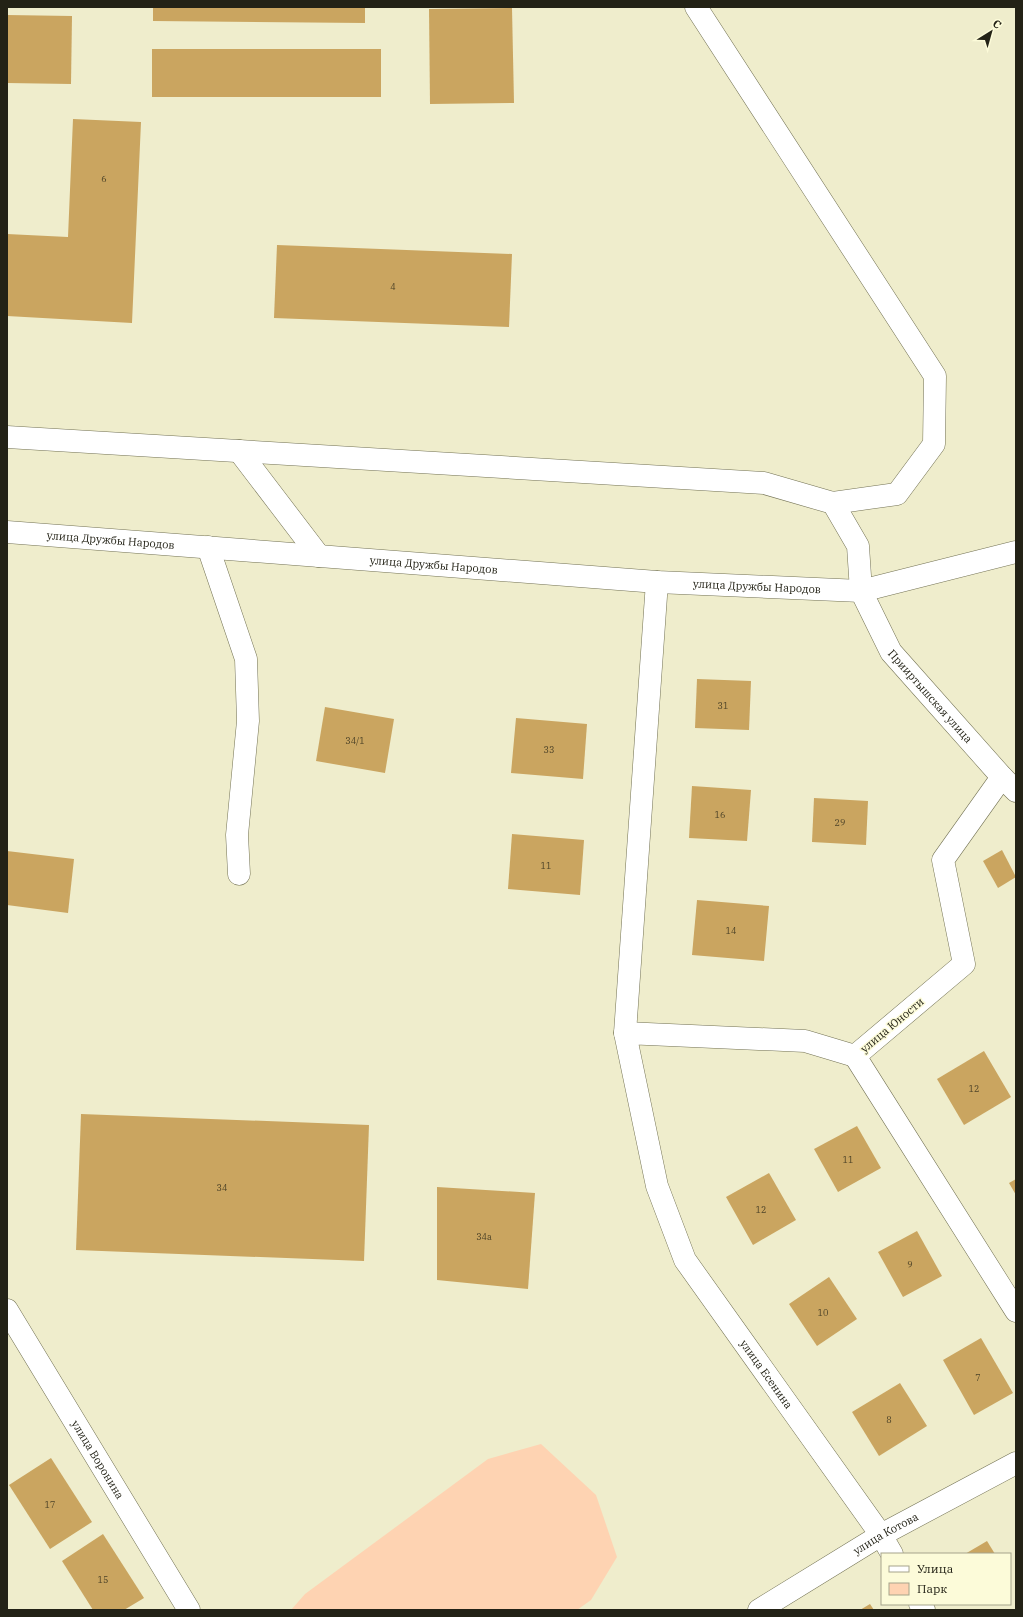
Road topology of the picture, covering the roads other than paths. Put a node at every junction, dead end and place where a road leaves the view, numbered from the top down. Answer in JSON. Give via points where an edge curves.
{"nodes":[{"id":1,"x":696,"y":7,"type":"edge"},
{"id":2,"x":7,"y":437,"type":"edge"},
{"id":3,"x":239,"y":451,"type":"junction"},
{"id":4,"x":833,"y":503,"type":"junction"},
{"id":5,"x":7,"y":532,"type":"edge"},
{"id":6,"x":208,"y":547,"type":"junction"},
{"id":7,"x":1016,"y":552,"type":"edge"},
{"id":8,"x":319,"y":556,"type":"junction"},
{"id":9,"x":657,"y":582,"type":"junction"},
{"id":10,"x":860,"y":591,"type":"junction"},
{"id":11,"x":1009,"y":784,"type":"edge"},
{"id":12,"x":239,"y":874,"type":"dead end"},
{"id":13,"x":625,"y":1033,"type":"junction"},
{"id":14,"x":855,"y":1056,"type":"junction"},
{"id":15,"x":7,"y":1310,"type":"edge"},
{"id":16,"x":1016,"y":1312,"type":"edge"},
{"id":17,"x":1016,"y":1462,"type":"edge"},
{"id":18,"x":881,"y":1534,"type":"junction"},
{"id":19,"x":891,"y":1553,"type":"edge"},
{"id":20,"x":189,"y":1610,"type":"edge"},
{"id":21,"x":759,"y":1610,"type":"edge"}],
"edges":[{"from":1,"to":4,"type":"street","via":[[935,376],[934,444],[897,494]]},
{"from":2,"to":3,"type":"street"},
{"from":3,"to":4,"type":"street","via":[[764,483]]},
{"from":3,"to":8,"type":"street"},
{"from":4,"to":10,"type":"street","via":[[858,546]]},
{"from":5,"to":6,"type":"street","name":"улица Дружбы Народов"},
{"from":6,"to":8,"type":"street","name":"улица Дружбы Народов"},
{"from":6,"to":12,"type":"street","via":[[246,659],[248,721],[238,835]]},
{"from":7,"to":10,"type":"street","name":"улица Дружбы Народов"},
{"from":8,"to":9,"type":"street","name":"улица Дружбы Народов"},
{"from":9,"to":10,"type":"street","name":"улица Дружбы Народов"},
{"from":9,"to":13,"type":"street","name":"улица Есенина"},
{"from":10,"to":11,"type":"street","name":"Прииртышская улица","via":[[892,652]]},
{"from":11,"to":14,"type":"street","name":"улица Юности","via":[[943,860],[964,964]]},
{"from":13,"to":14,"type":"street","via":[[806,1041]]},
{"from":13,"to":18,"type":"street","name":"улица Есенина","via":[[657,1186],[685,1260]]},
{"from":14,"to":16,"type":"street","name":"улица Юности"},
{"from":15,"to":20,"type":"street","name":"улица Воронина"},
{"from":17,"to":18,"type":"street","name":"улица Котова"},
{"from":18,"to":19,"type":"street","name":"улица Есенина"},
{"from":18,"to":21,"type":"street","name":"улица Котова"}]}
